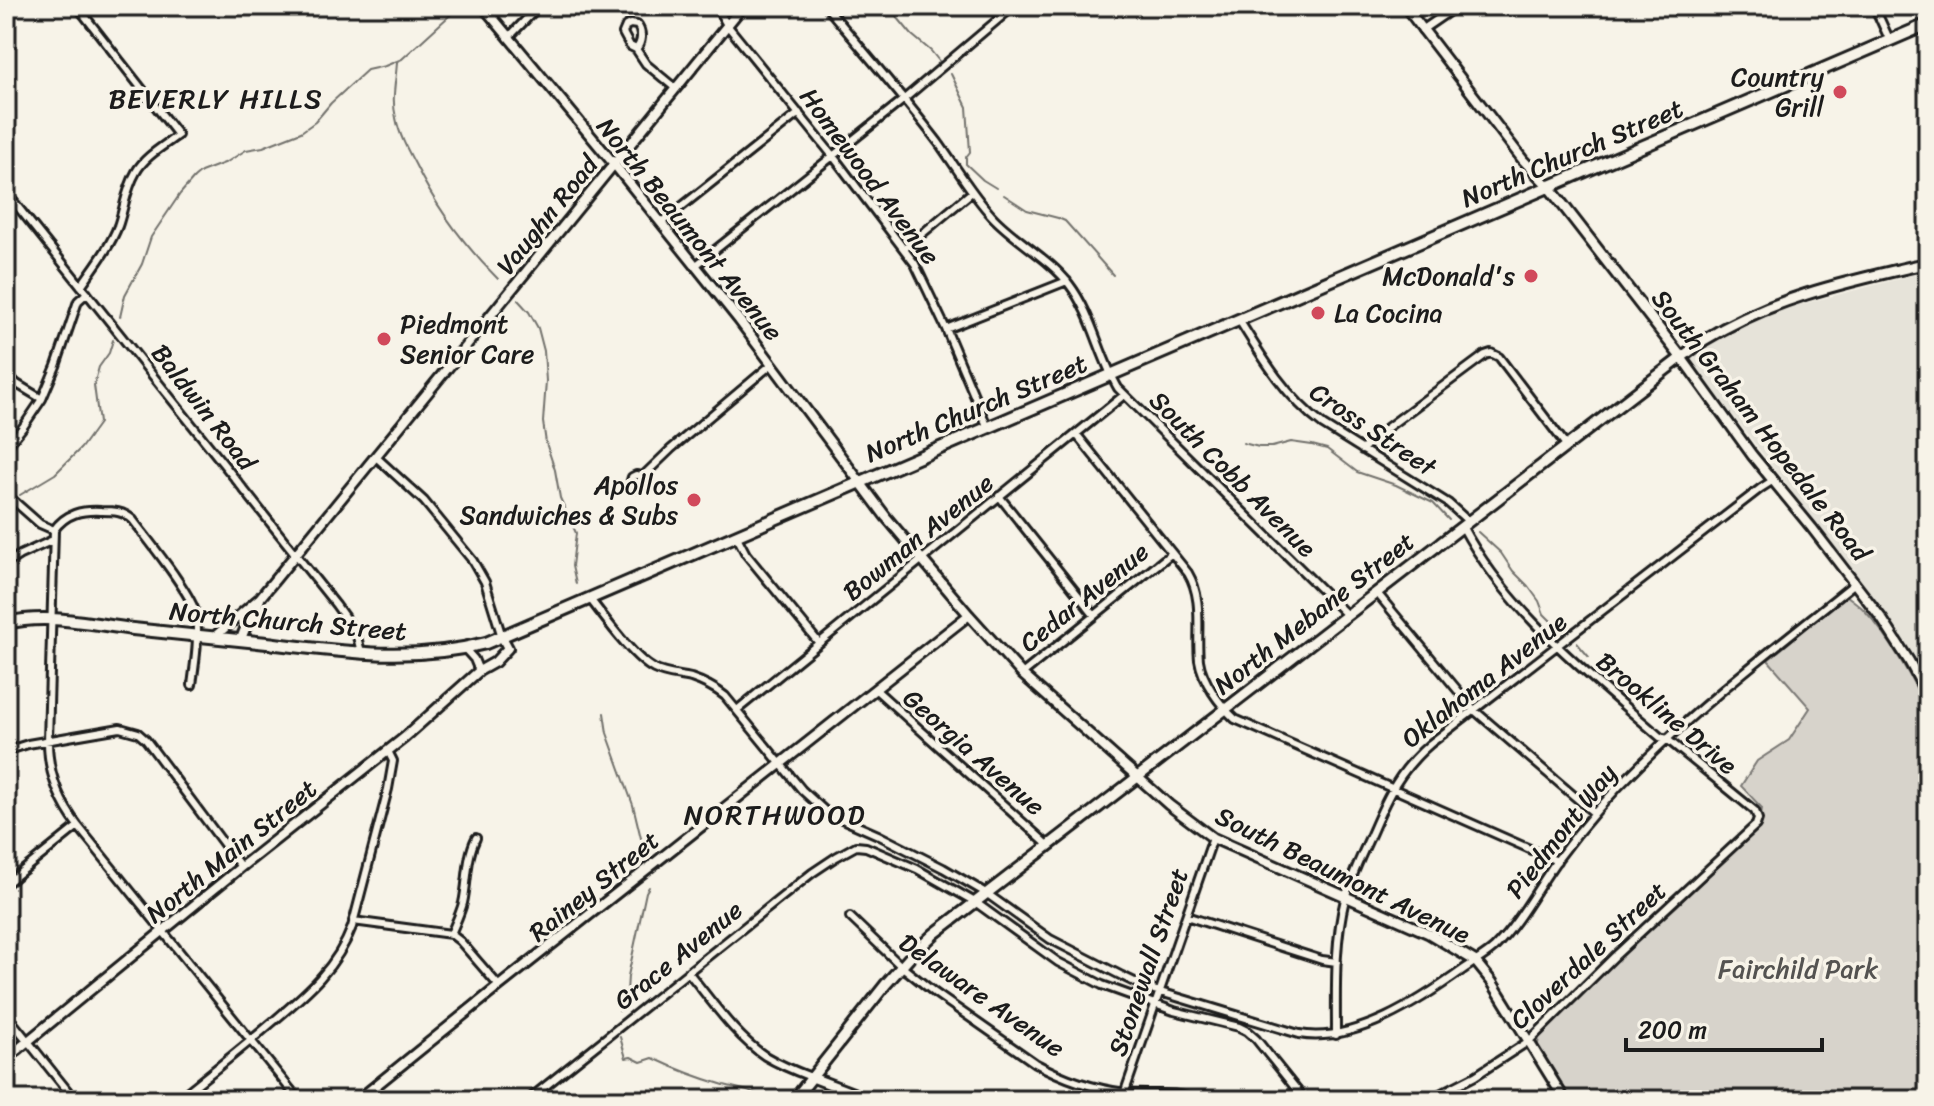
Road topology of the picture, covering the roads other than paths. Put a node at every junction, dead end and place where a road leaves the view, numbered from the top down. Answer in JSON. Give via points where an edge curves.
{"nodes":[{"id":1,"x":77,"y":6,"type":"edge"},
{"id":2,"x":483,"y":6,"type":"edge"},
{"id":3,"x":539,"y":6,"type":"edge"},
{"id":4,"x":716,"y":6,"type":"edge"},
{"id":5,"x":743,"y":6,"type":"edge"},
{"id":6,"x":826,"y":6,"type":"edge"},
{"id":7,"x":1014,"y":6,"type":"edge"},
{"id":8,"x":1405,"y":6,"type":"edge"},
{"id":9,"x":1457,"y":6,"type":"edge"},
{"id":10,"x":1874,"y":6,"type":"edge"},
{"id":11,"x":1004,"y":9,"type":"edge"},
{"id":12,"x":1928,"y":24,"type":"edge"},
{"id":13,"x":727,"y":25,"type":"junction"},
{"id":14,"x":1422,"y":30,"type":"junction"},
{"id":15,"x":509,"y":37,"type":"junction"},
{"id":16,"x":1890,"y":41,"type":"junction"},
{"id":17,"x":636,"y":49,"type":"dead end"},
{"id":18,"x":675,"y":88,"type":"junction"},
{"id":19,"x":903,"y":100,"type":"junction"},
{"id":20,"x":799,"y":113,"type":"junction"},
{"id":21,"x":833,"y":156,"type":"junction"},
{"id":22,"x":614,"y":164,"type":"junction"},
{"id":23,"x":1549,"y":187,"type":"junction"},
{"id":24,"x":6,"y":192,"type":"edge"},
{"id":25,"x":972,"y":192,"type":"junction"},
{"id":26,"x":661,"y":223,"type":"junction"},
{"id":27,"x":904,"y":249,"type":"junction"},
{"id":28,"x":1928,"y":263,"type":"edge"},
{"id":29,"x":695,"y":266,"type":"junction"},
{"id":30,"x":1067,"y":281,"type":"junction"},
{"id":31,"x":81,"y":286,"type":"junction"},
{"id":32,"x":87,"y":293,"type":"junction"},
{"id":33,"x":1239,"y":320,"type":"junction"},
{"id":34,"x":946,"y":329,"type":"junction"},
{"id":35,"x":1681,"y":357,"type":"junction"},
{"id":36,"x":772,"y":364,"type":"junction"},
{"id":37,"x":6,"y":374,"type":"edge"},
{"id":38,"x":1110,"y":375,"type":"junction"},
{"id":39,"x":1124,"y":395,"type":"junction"},
{"id":40,"x":42,"y":399,"type":"junction"},
{"id":41,"x":988,"y":428,"type":"junction"},
{"id":42,"x":1077,"y":435,"type":"junction"},
{"id":43,"x":1566,"y":445,"type":"junction"},
{"id":44,"x":6,"y":448,"type":"edge"},
{"id":45,"x":1362,"y":450,"type":"junction"},
{"id":46,"x":376,"y":457,"type":"junction"},
{"id":47,"x":643,"y":476,"type":"dead end"},
{"id":48,"x":1772,"y":481,"type":"junction"},
{"id":49,"x":860,"y":482,"type":"junction"},
{"id":50,"x":6,"y":494,"type":"edge"},
{"id":51,"x":999,"y":496,"type":"junction"},
{"id":52,"x":1465,"y":524,"type":"junction"},
{"id":53,"x":54,"y":530,"type":"junction"},
{"id":54,"x":736,"y":535,"type":"junction"},
{"id":55,"x":53,"y":540,"type":"junction"},
{"id":56,"x":1172,"y":553,"type":"junction"},
{"id":57,"x":295,"y":554,"type":"junction"},
{"id":58,"x":922,"y":559,"type":"junction"},
{"id":59,"x":6,"y":564,"type":"edge"},
{"id":60,"x":1855,"y":583,"type":"junction"},
{"id":61,"x":1377,"y":593,"type":"junction"},
{"id":62,"x":260,"y":598,"type":"junction"},
{"id":63,"x":590,"y":599,"type":"junction"},
{"id":64,"x":969,"y":615,"type":"junction"},
{"id":65,"x":1094,"y":615,"type":"junction"},
{"id":66,"x":1347,"y":615,"type":"junction"},
{"id":67,"x":6,"y":617,"type":"edge"},
{"id":68,"x":52,"y":618,"type":"junction"},
{"id":69,"x":25,"y":619,"type":"junction"},
{"id":70,"x":6,"y":623,"type":"edge"},
{"id":71,"x":196,"y":635,"type":"junction"},
{"id":72,"x":214,"y":637,"type":"junction"},
{"id":73,"x":502,"y":637,"type":"junction"},
{"id":74,"x":241,"y":640,"type":"junction"},
{"id":75,"x":819,"y":643,"type":"junction"},
{"id":76,"x":1557,"y":647,"type":"junction"},
{"id":77,"x":464,"y":648,"type":"junction"},
{"id":78,"x":361,"y":652,"type":"junction"},
{"id":79,"x":479,"y":671,"type":"junction"},
{"id":80,"x":1022,"y":674,"type":"junction"},
{"id":81,"x":192,"y":685,"type":"dead end"},
{"id":82,"x":875,"y":689,"type":"junction"},
{"id":83,"x":1928,"y":696,"type":"edge"},
{"id":84,"x":1225,"y":709,"type":"junction"},
{"id":85,"x":737,"y":710,"type":"junction"},
{"id":86,"x":1474,"y":710,"type":"junction"},
{"id":87,"x":1667,"y":739,"type":"junction"},
{"id":88,"x":48,"y":741,"type":"junction"},
{"id":89,"x":6,"y":751,"type":"edge"},
{"id":90,"x":388,"y":751,"type":"junction"},
{"id":91,"x":780,"y":764,"type":"junction"},
{"id":92,"x":1138,"y":777,"type":"junction"},
{"id":93,"x":1393,"y":788,"type":"junction"},
{"id":94,"x":1594,"y":813,"type":"junction"},
{"id":95,"x":1758,"y":817,"type":"joint"},
{"id":96,"x":78,"y":826,"type":"junction"},
{"id":97,"x":861,"y":827,"type":"junction"},
{"id":98,"x":476,"y":838,"type":"dead end"},
{"id":99,"x":1213,"y":838,"type":"junction"},
{"id":100,"x":1048,"y":845,"type":"junction"},
{"id":101,"x":856,"y":846,"type":"junction"},
{"id":102,"x":1557,"y":861,"type":"junction"},
{"id":103,"x":241,"y":867,"type":"junction"},
{"id":104,"x":6,"y":884,"type":"edge"},
{"id":105,"x":986,"y":893,"type":"junction"},
{"id":106,"x":1346,"y":897,"type":"junction"},
{"id":107,"x":975,"y":902,"type":"junction"},
{"id":108,"x":1186,"y":916,"type":"junction"},
{"id":109,"x":850,"y":917,"type":"dead end"},
{"id":110,"x":353,"y":921,"type":"junction"},
{"id":111,"x":164,"y":931,"type":"junction"},
{"id":112,"x":451,"y":934,"type":"junction"},
{"id":113,"x":1475,"y":961,"type":"junction"},
{"id":114,"x":1337,"y":962,"type":"junction"},
{"id":115,"x":901,"y":966,"type":"junction"},
{"id":116,"x":688,"y":972,"type":"junction"},
{"id":117,"x":499,"y":986,"type":"junction"},
{"id":118,"x":1160,"y":991,"type":"junction"},
{"id":119,"x":1154,"y":1004,"type":"junction"},
{"id":120,"x":6,"y":1014,"type":"edge"},
{"id":121,"x":1269,"y":1025,"type":"junction"},
{"id":122,"x":1336,"y":1035,"type":"junction"},
{"id":123,"x":1256,"y":1039,"type":"junction"},
{"id":124,"x":28,"y":1041,"type":"junction"},
{"id":125,"x":250,"y":1041,"type":"junction"},
{"id":126,"x":1529,"y":1041,"type":"junction"},
{"id":127,"x":6,"y":1059,"type":"edge"},
{"id":128,"x":811,"y":1077,"type":"junction"},
{"id":129,"x":1124,"y":1096,"type":"edge"},
{"id":130,"x":75,"y":1100,"type":"edge"},
{"id":131,"x":177,"y":1100,"type":"edge"},
{"id":132,"x":299,"y":1100,"type":"edge"},
{"id":133,"x":358,"y":1100,"type":"edge"},
{"id":134,"x":528,"y":1100,"type":"edge"},
{"id":135,"x":794,"y":1100,"type":"edge"},
{"id":136,"x":871,"y":1100,"type":"edge"},
{"id":137,"x":1196,"y":1100,"type":"edge"},
{"id":138,"x":1305,"y":1100,"type":"edge"},
{"id":139,"x":1428,"y":1100,"type":"edge"},
{"id":140,"x":1565,"y":1100,"type":"edge"}],
"edges":[{"from":1,"to":31,"type":"street","via":[[178,135],[136,172],[117,229]]},
{"from":2,"to":15,"type":"street","name":"North Beaumont Avenue"},
{"from":3,"to":15,"type":"street"},
{"from":4,"to":13,"type":"street","name":"Homewood Avenue"},
{"from":5,"to":13,"type":"street","name":"Vaughn Road"},
{"from":6,"to":19,"type":"street"},
{"from":7,"to":11,"type":"street"},
{"from":8,"to":14,"type":"street"},
{"from":9,"to":14,"type":"street"},
{"from":10,"to":16,"type":"street"},
{"from":11,"to":19,"type":"street"},
{"from":12,"to":16,"type":"main road","name":"North Church Street"},
{"from":13,"to":18,"type":"street","name":"Vaughn Road"},
{"from":13,"to":20,"type":"street","name":"Homewood Avenue"},
{"from":14,"to":23,"type":"street"},
{"from":15,"to":22,"type":"street","name":"North Beaumont Avenue"},
{"from":16,"to":23,"type":"main road","name":"North Church Street"},
{"from":17,"to":18,"type":"street"},
{"from":18,"to":22,"type":"street","name":"Vaughn Road"},
{"from":19,"to":21,"type":"street"},
{"from":19,"to":25,"type":"street"},
{"from":20,"to":21,"type":"street","name":"Homewood Avenue"},
{"from":20,"to":26,"type":"street"},
{"from":21,"to":27,"type":"street","name":"Homewood Avenue"},
{"from":21,"to":29,"type":"street"},
{"from":22,"to":26,"type":"street","name":"North Beaumont Avenue"},
{"from":22,"to":46,"type":"street","name":"Vaughn Road"},
{"from":23,"to":33,"type":"main road","name":"North Church Street"},
{"from":23,"to":35,"type":"main road","name":"South Graham Hopedale Road"},
{"from":24,"to":31,"type":"street","name":"Baldwin Road"},
{"from":25,"to":27,"type":"street"},
{"from":25,"to":30,"type":"street"},
{"from":26,"to":29,"type":"street","name":"North Beaumont Avenue"},
{"from":27,"to":34,"type":"street","name":"Homewood Avenue"},
{"from":28,"to":35,"type":"main road","name":"North Mebane Street","via":[[1796,297],[1719,331]]},
{"from":29,"to":36,"type":"street","name":"North Beaumont Avenue"},
{"from":30,"to":34,"type":"street"},
{"from":30,"to":38,"type":"street","name":"South Cobb Avenue"},
{"from":31,"to":32,"type":"street","name":"Baldwin Road"},
{"from":32,"to":40,"type":"street","via":[[78,301]]},
{"from":32,"to":57,"type":"street","name":"Baldwin Road"},
{"from":33,"to":38,"type":"main road","name":"North Church Street"},
{"from":33,"to":45,"type":"street","name":"Cross Street","via":[[1291,396]]},
{"from":34,"to":41,"type":"street","name":"Homewood Avenue"},
{"from":35,"to":43,"type":"main road","name":"North Mebane Street"},
{"from":35,"to":48,"type":"street","name":"South Graham Hopedale Road"},
{"from":36,"to":47,"type":"street"},
{"from":36,"to":49,"type":"street","name":"North Beaumont Avenue"},
{"from":37,"to":40,"type":"street"},
{"from":38,"to":39,"type":"street","name":"South Cobb Avenue"},
{"from":38,"to":41,"type":"main road","name":"North Church Street"},
{"from":39,"to":42,"type":"street","name":"Bowman Avenue"},
{"from":39,"to":66,"type":"street","name":"South Cobb Avenue"},
{"from":40,"to":44,"type":"street"},
{"from":41,"to":49,"type":"main road","name":"North Church Street"},
{"from":42,"to":51,"type":"street","name":"Bowman Avenue"},
{"from":42,"to":56,"type":"street"},
{"from":43,"to":45,"type":"street","via":[[1499,357],[1487,354]]},
{"from":43,"to":52,"type":"main road","name":"North Mebane Street"},
{"from":45,"to":52,"type":"street","name":"Cross Street","via":[[1448,503]]},
{"from":46,"to":57,"type":"street","name":"Vaughn Road"},
{"from":46,"to":73,"type":"street","via":[[424,501],[473,561]]},
{"from":48,"to":60,"type":"street","name":"South Graham Hopedale Road"},
{"from":48,"to":76,"type":"street","name":"Oklahoma Avenue"},
{"from":49,"to":54,"type":"main road","name":"North Church Street"},
{"from":49,"to":58,"type":"street","name":"South Beaumont Avenue"},
{"from":50,"to":53,"type":"street"},
{"from":51,"to":58,"type":"street","name":"Bowman Avenue"},
{"from":51,"to":65,"type":"street"},
{"from":52,"to":61,"type":"main road","name":"North Mebane Street"},
{"from":52,"to":76,"type":"street","name":"Brookline Drive","via":[[1478,554]]},
{"from":53,"to":55,"type":"street"},
{"from":53,"to":71,"type":"street","via":[[81,511],[128,515],[195,609]]},
{"from":54,"to":63,"type":"main road","name":"North Church Street"},
{"from":54,"to":75,"type":"street"},
{"from":55,"to":59,"type":"street"},
{"from":55,"to":68,"type":"street"},
{"from":56,"to":65,"type":"street","name":"Cedar Avenue"},
{"from":56,"to":84,"type":"street","via":[[1197,592],[1200,665]]},
{"from":57,"to":62,"type":"street","name":"Vaughn Road"},
{"from":57,"to":78,"type":"street","name":"Baldwin Road","via":[[356,633]]},
{"from":58,"to":64,"type":"street","name":"South Beaumont Avenue"},
{"from":58,"to":75,"type":"street","name":"Bowman Avenue"},
{"from":60,"to":83,"type":"street","name":"South Graham Hopedale Road"},
{"from":60,"to":87,"type":"street","name":"Piedmont Way"},
{"from":61,"to":66,"type":"main road","name":"North Mebane Street"},
{"from":61,"to":86,"type":"street"},
{"from":62,"to":72,"type":"street","name":"Vaughn Road"},
{"from":62,"to":74,"type":"street","name":"Vaughn Road"},
{"from":63,"to":73,"type":"main road","name":"North Church Street"},
{"from":63,"to":85,"type":"street","name":"Piedmont Way","via":[[648,665],[708,685]]},
{"from":64,"to":80,"type":"street","name":"South Beaumont Avenue"},
{"from":64,"to":82,"type":"street","name":"Rainey Street"},
{"from":65,"to":80,"type":"street","name":"Cedar Avenue"},
{"from":66,"to":84,"type":"main road","name":"North Mebane Street"},
{"from":67,"to":69,"type":"main road"},
{"from":68,"to":69,"type":"main road","name":"North Church Street"},
{"from":68,"to":71,"type":"main road","name":"North Church Street"},
{"from":68,"to":88,"type":"street"},
{"from":69,"to":70,"type":"main road","name":"North Church Street"},
{"from":71,"to":72,"type":"main road","name":"North Church Street"},
{"from":71,"to":81,"type":"street"},
{"from":72,"to":74,"type":"main road","name":"North Church Street"},
{"from":73,"to":77,"type":"main road","name":"North Church Street"},
{"from":73,"to":79,"type":"street","name":"North Main Street","via":[[508,648]]},
{"from":74,"to":78,"type":"main road","name":"North Church Street"},
{"from":75,"to":85,"type":"street","name":"Bowman Avenue"},
{"from":76,"to":86,"type":"street","name":"Oklahoma Avenue"},
{"from":76,"to":87,"type":"street","name":"Brookline Drive"},
{"from":77,"to":78,"type":"main road","name":"North Church Street","via":[[410,655]]},
{"from":77,"to":79,"type":"street"},
{"from":79,"to":90,"type":"street","name":"North Main Street"},
{"from":80,"to":92,"type":"street","name":"South Beaumont Avenue"},
{"from":82,"to":91,"type":"street","name":"Rainey Street"},
{"from":82,"to":100,"type":"street","name":"Georgia Avenue"},
{"from":84,"to":92,"type":"main road","name":"North Mebane Street"},
{"from":84,"to":93,"type":"street","via":[[1235,719]]},
{"from":85,"to":91,"type":"street","name":"Piedmont Way"},
{"from":86,"to":93,"type":"street","name":"Oklahoma Avenue","via":[[1421,752]]},
{"from":86,"to":94,"type":"street"},
{"from":87,"to":94,"type":"street","name":"Piedmont Way"},
{"from":87,"to":95,"type":"street","name":"Brookline Drive"},
{"from":88,"to":89,"type":"street"},
{"from":88,"to":96,"type":"street","via":[[56,788]]},
{"from":88,"to":103,"type":"street","via":[[120,728],[138,733]]},
{"from":90,"to":103,"type":"street","name":"North Main Street"},
{"from":90,"to":110,"type":"street","via":[[392,768]]},
{"from":91,"to":97,"type":"street","name":"Piedmont Way","via":[[818,806]]},
{"from":91,"to":117,"type":"street","name":"Rainey Street"},
{"from":92,"to":99,"type":"street","name":"South Beaumont Avenue"},
{"from":92,"to":100,"type":"main road","name":"North Mebane Street"},
{"from":93,"to":102,"type":"street"},
{"from":93,"to":106,"type":"street","name":"Oklahoma Avenue"},
{"from":94,"to":102,"type":"street","name":"Piedmont Way"},
{"from":95,"to":126,"type":"street","name":"Cloverdale Street","via":[[1756,825]]},
{"from":96,"to":104,"type":"street"},
{"from":96,"to":111,"type":"street"},
{"from":97,"to":101,"type":"street"},
{"from":97,"to":105,"type":"street","name":"Piedmont Way"},
{"from":98,"to":112,"type":"street"},
{"from":99,"to":106,"type":"street","name":"South Beaumont Avenue"},
{"from":99,"to":108,"type":"street","name":"Stonewall Street"},
{"from":100,"to":105,"type":"main road","name":"North Mebane Street"},
{"from":101,"to":107,"type":"street","via":[[917,869]]},
{"from":101,"to":116,"type":"street","name":"Grace Avenue"},
{"from":102,"to":113,"type":"street","name":"Piedmont Way","via":[[1497,945]]},
{"from":103,"to":111,"type":"street","name":"North Main Street"},
{"from":105,"to":107,"type":"main road","name":"North Mebane Street"},
{"from":105,"to":118,"type":"street","name":"Piedmont Way","via":[[1073,952]]},
{"from":106,"to":113,"type":"street","name":"South Beaumont Avenue","via":[[1428,933]]},
{"from":106,"to":114,"type":"street","name":"Oklahoma Avenue"},
{"from":107,"to":115,"type":"main road","name":"North Mebane Street"},
{"from":107,"to":119,"type":"street","via":[[1058,962]]},
{"from":108,"to":114,"type":"street"},
{"from":108,"to":118,"type":"street","name":"Stonewall Street"},
{"from":109,"to":115,"type":"street","name":"Delaware Avenue"},
{"from":110,"to":112,"type":"street"},
{"from":110,"to":125,"type":"street","via":[[327,972]]},
{"from":111,"to":124,"type":"street","name":"North Main Street"},
{"from":111,"to":125,"type":"street"},
{"from":112,"to":117,"type":"street"},
{"from":113,"to":122,"type":"street","name":"Piedmont Way","via":[[1410,1005]]},
{"from":113,"to":126,"type":"street"},
{"from":114,"to":122,"type":"street","name":"Oklahoma Avenue"},
{"from":115,"to":128,"type":"main road","name":"North Mebane Street"},
{"from":115,"to":129,"type":"street","name":"Delaware Avenue","via":[[1035,1063]]},
{"from":116,"to":128,"type":"street","via":[[751,1045]]},
{"from":116,"to":134,"type":"street","name":"Grace Avenue"},
{"from":117,"to":133,"type":"street","name":"Rainey Street"},
{"from":118,"to":119,"type":"street","name":"Stonewall Street"},
{"from":118,"to":121,"type":"street","name":"Piedmont Way"},
{"from":119,"to":123,"type":"street","via":[[1239,1027]]},
{"from":119,"to":129,"type":"street","name":"Stonewall Street"},
{"from":120,"to":124,"type":"street"},
{"from":121,"to":122,"type":"street","name":"Piedmont Way","via":[[1308,1036]]},
{"from":121,"to":123,"type":"street"},
{"from":123,"to":138,"type":"street"},
{"from":124,"to":127,"type":"street","name":"North Main Street"},
{"from":124,"to":130,"type":"street"},
{"from":125,"to":131,"type":"street"},
{"from":125,"to":132,"type":"street"},
{"from":126,"to":139,"type":"street","name":"Cloverdale Street"},
{"from":126,"to":140,"type":"street"},
{"from":128,"to":135,"type":"main road","name":"North Mebane Street"},
{"from":128,"to":136,"type":"street"},
{"from":129,"to":137,"type":"street","name":"Delaware Avenue","via":[[1179,1095]]}]}
